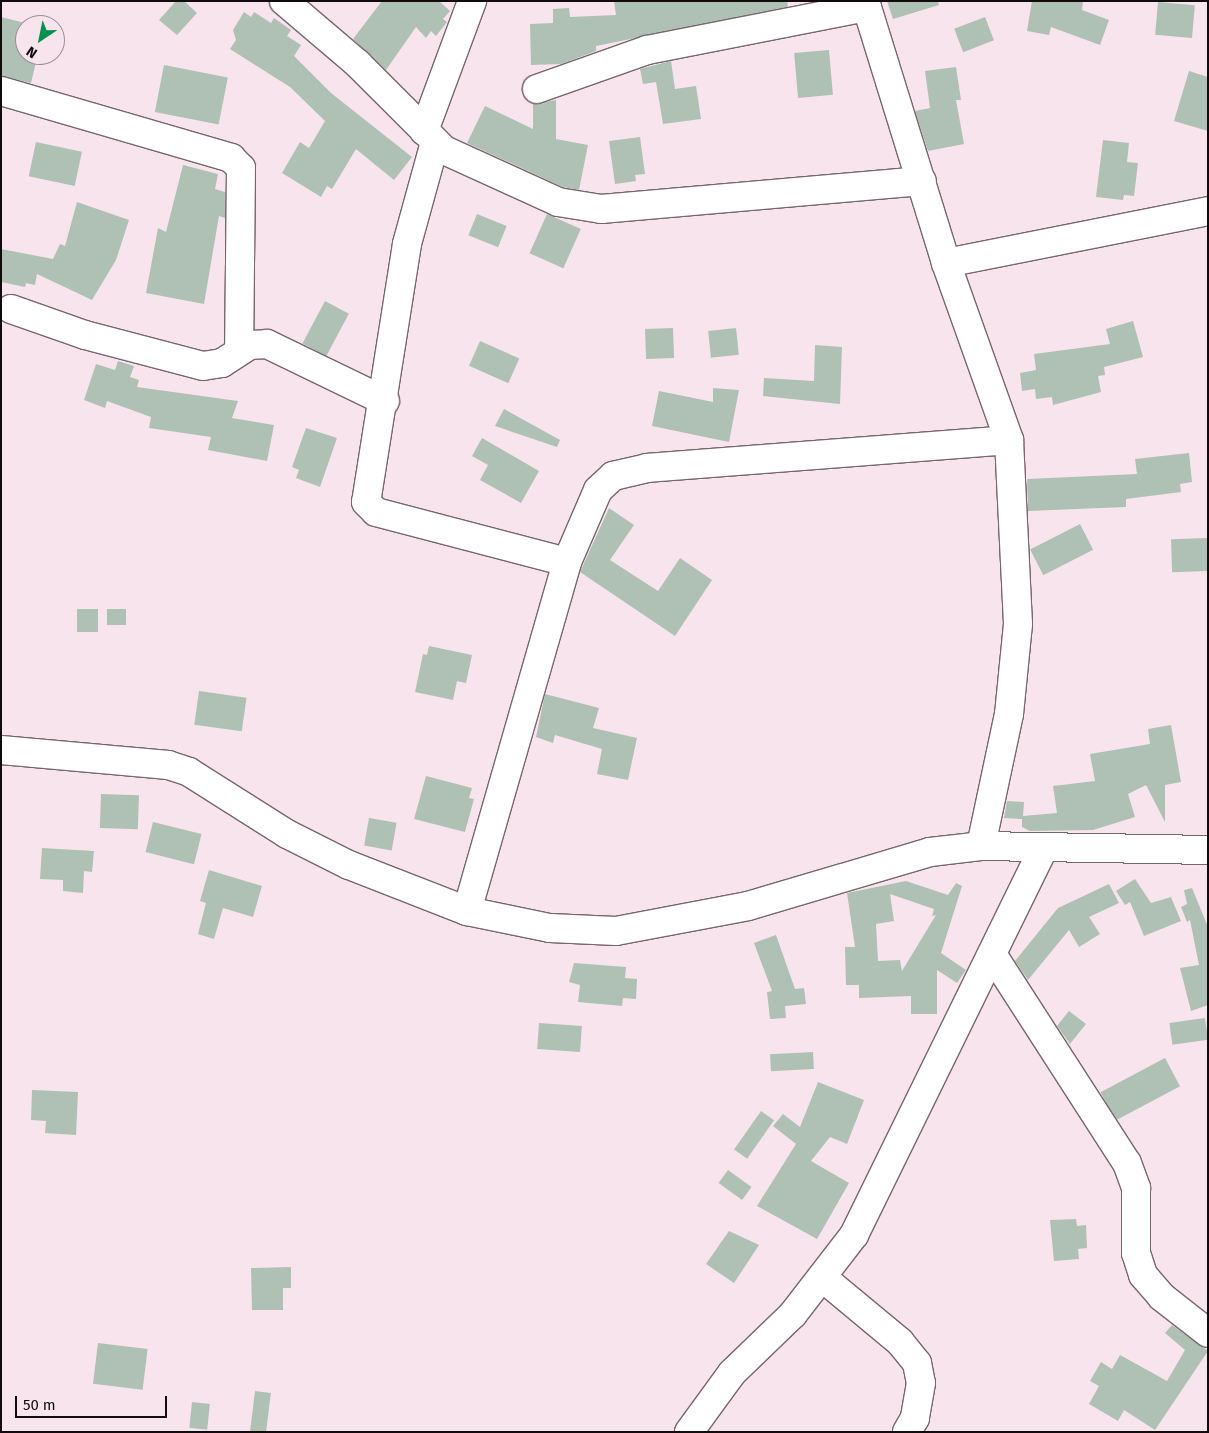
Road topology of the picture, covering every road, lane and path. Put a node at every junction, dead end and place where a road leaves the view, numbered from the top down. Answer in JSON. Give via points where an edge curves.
{"nodes":[{"id":1,"x":284,"y":1,"type":"edge"},
{"id":2,"x":472,"y":1,"type":"edge"},
{"id":3,"x":866,"y":4,"type":"edge"},
{"id":4,"x":537,"y":89,"type":"dead end"},
{"id":5,"x":1,"y":91,"type":"edge"},
{"id":6,"x":430,"y":137,"type":"junction"},
{"id":7,"x":922,"y":181,"type":"junction"},
{"id":8,"x":1208,"y":212,"type":"edge"},
{"id":9,"x":946,"y":264,"type":"junction"},
{"id":10,"x":11,"y":309,"type":"dead end"},
{"id":11,"x":239,"y":351,"type":"junction"},
{"id":12,"x":385,"y":401,"type":"junction"},
{"id":13,"x":1009,"y":440,"type":"junction"},
{"id":14,"x":567,"y":562,"type":"junction"},
{"id":15,"x":1,"y":750,"type":"edge"},
{"id":16,"x":981,"y":846,"type":"junction"},
{"id":17,"x":1043,"y":849,"type":"junction"},
{"id":18,"x":1208,"y":850,"type":"edge"},
{"id":19,"x":467,"y":911,"type":"junction"},
{"id":20,"x":994,"y":957,"type":"junction"},
{"id":21,"x":824,"y":1278,"type":"junction"},
{"id":22,"x":1208,"y":1333,"type":"edge"},
{"id":23,"x":689,"y":1432,"type":"edge"},
{"id":24,"x":907,"y":1432,"type":"edge"}],
"edges":[{"from":1,"to":6,"type":"street","via":[[358,64]]},
{"from":2,"to":6,"type":"street"},
{"from":3,"to":4,"type":"street","via":[[647,50]]},
{"from":3,"to":7,"type":"street"},
{"from":5,"to":11,"type":"street","via":[[231,158],[241,168]]},
{"from":6,"to":7,"type":"street","via":[[461,160],[558,202],[601,209]]},
{"from":6,"to":12,"type":"street","via":[[407,244]]},
{"from":7,"to":9,"type":"street"},
{"from":8,"to":9,"type":"street"},
{"from":9,"to":13,"type":"street"},
{"from":10,"to":11,"type":"street","via":[[85,335],[203,366],[213,366]]},
{"from":11,"to":12,"type":"street","via":[[250,344],[267,344]]},
{"from":12,"to":14,"type":"street","via":[[366,502],[376,512]]},
{"from":13,"to":14,"type":"street","via":[[647,468],[613,476],[598,490]]},
{"from":13,"to":16,"type":"street","via":[[1018,624],[1009,714]]},
{"from":14,"to":19,"type":"street"},
{"from":15,"to":19,"type":"street","via":[[168,765],[189,772],[287,834],[340,861]]},
{"from":16,"to":17,"type":"street"},
{"from":16,"to":19,"type":"street","via":[[930,852],[748,906],[616,931],[550,928]]},
{"from":17,"to":18,"type":"street"},
{"from":17,"to":20,"type":"street"},
{"from":20,"to":21,"type":"street","via":[[882,1186]]},
{"from":20,"to":22,"type":"street","via":[[1127,1162],[1136,1188],[1136,1253],[1143,1275],[1162,1297]]},
{"from":21,"to":23,"type":"street","via":[[750,1353]]},
{"from":21,"to":24,"type":"street","via":[[900,1342],[917,1363],[921,1383],[915,1418]]}]}
